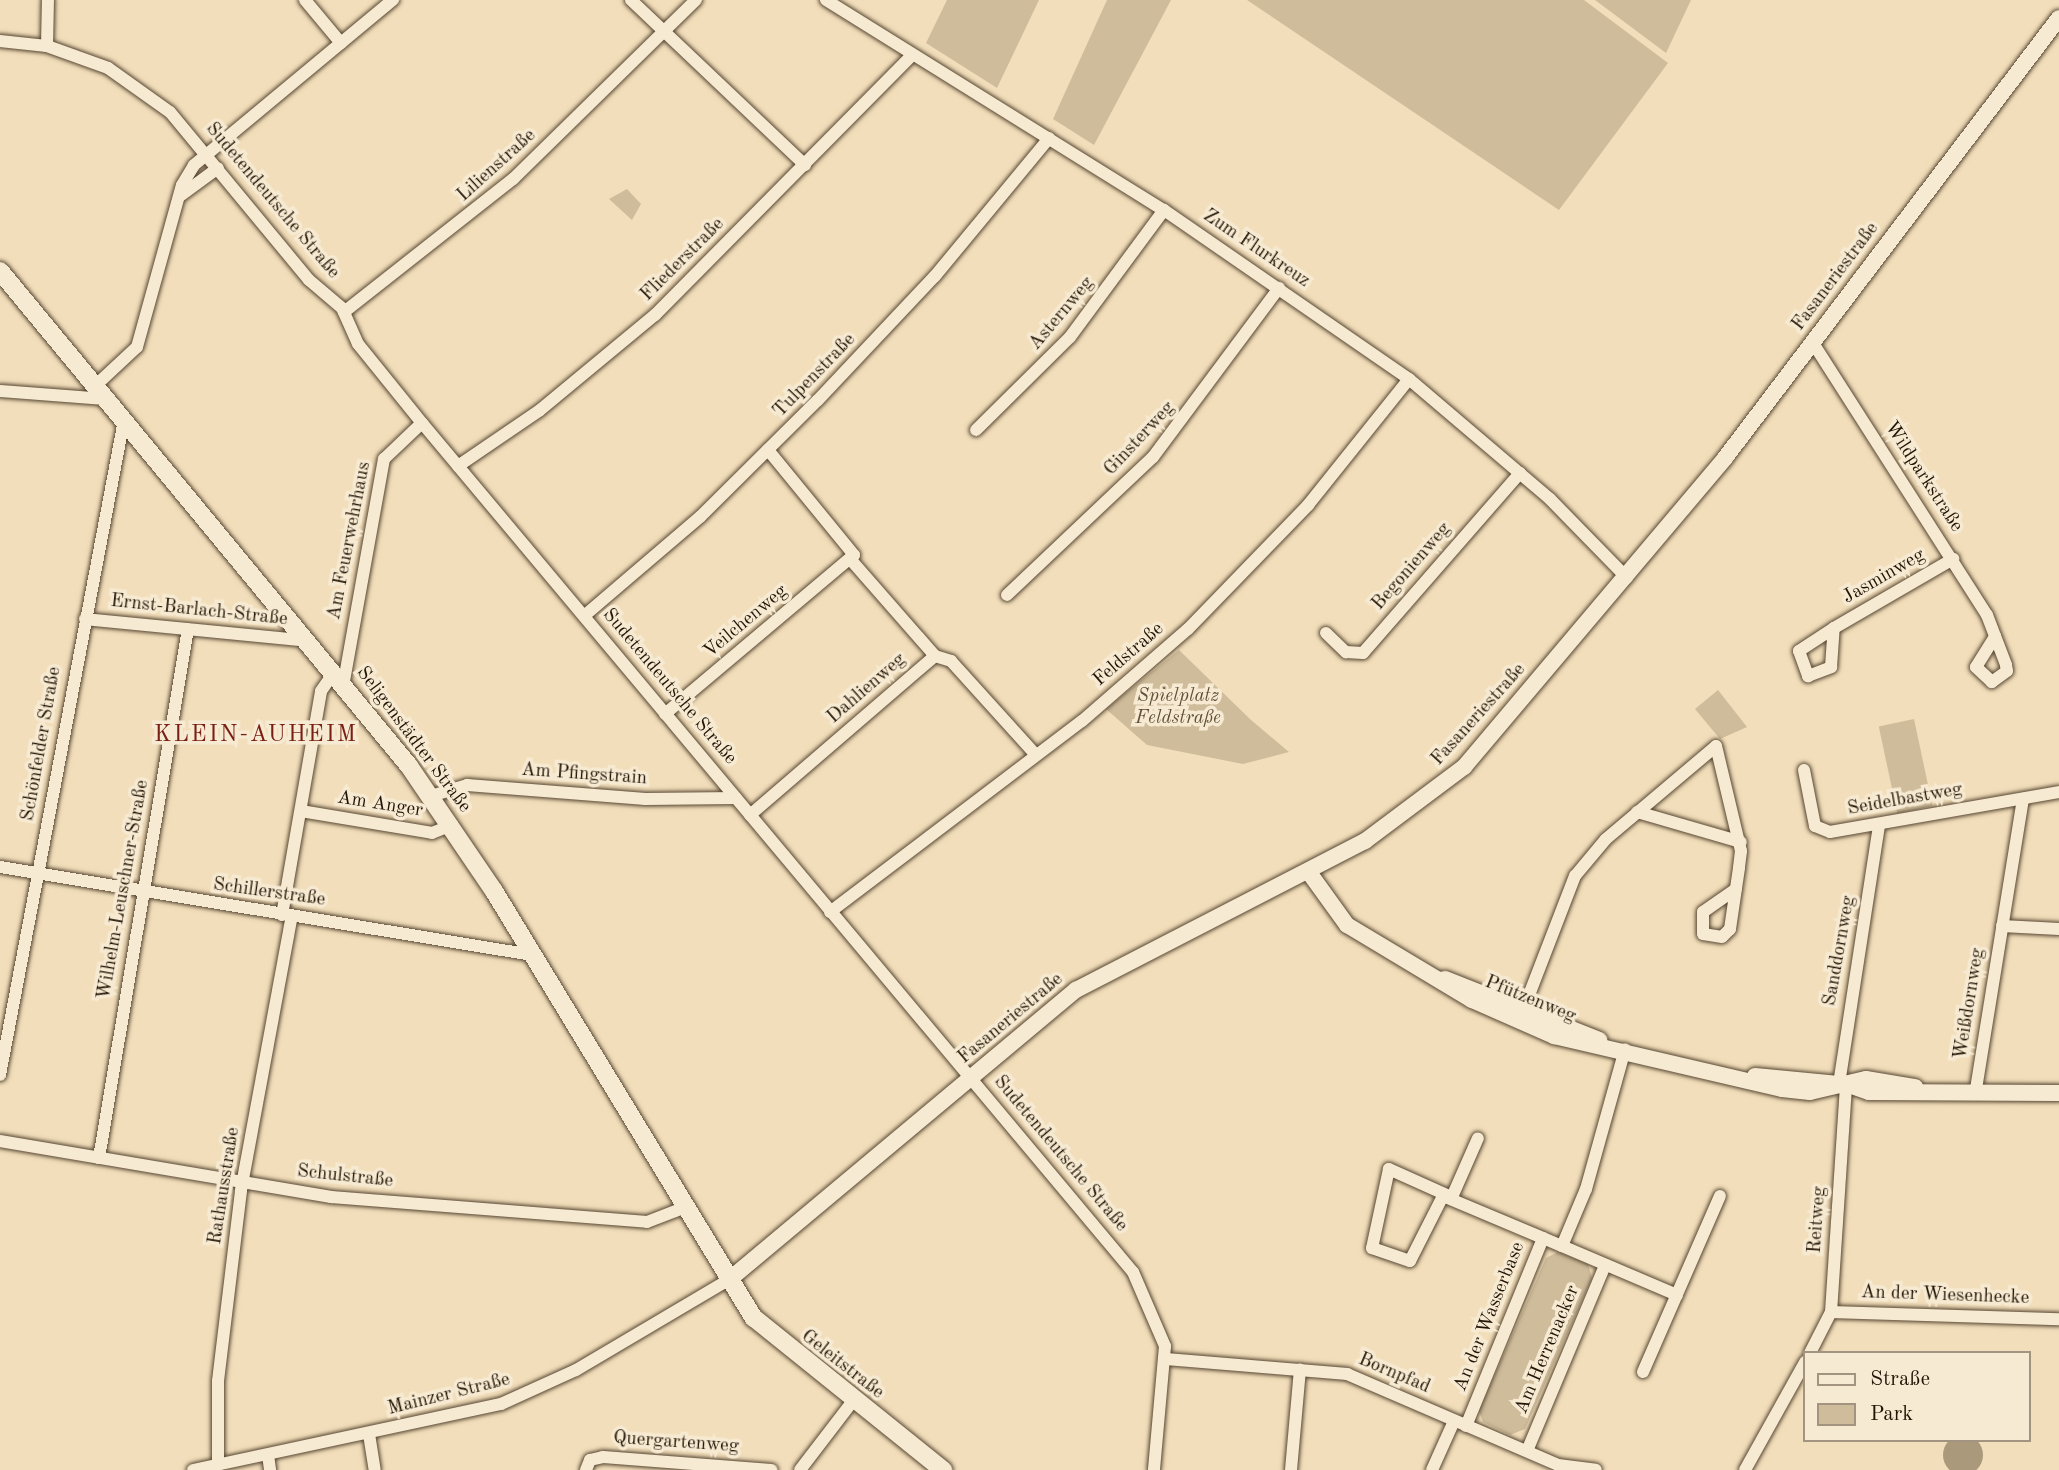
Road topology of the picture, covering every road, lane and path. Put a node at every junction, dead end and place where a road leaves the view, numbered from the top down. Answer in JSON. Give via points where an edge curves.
{"nodes":[{"id":1,"x":48,"y":0,"type":"edge"},
{"id":2,"x":305,"y":0,"type":"edge"},
{"id":3,"x":393,"y":0,"type":"edge"},
{"id":4,"x":631,"y":0,"type":"edge"},
{"id":5,"x":696,"y":0,"type":"edge"},
{"id":6,"x":826,"y":0,"type":"edge"},
{"id":7,"x":2059,"y":18,"type":"edge"},
{"id":8,"x":663,"y":34,"type":"junction"},
{"id":9,"x":0,"y":41,"type":"edge"},
{"id":10,"x":341,"y":43,"type":"junction"},
{"id":11,"x":47,"y":46,"type":"junction"},
{"id":12,"x":912,"y":55,"type":"junction"},
{"id":13,"x":1049,"y":138,"type":"junction"},
{"id":14,"x":206,"y":155,"type":"junction"},
{"id":15,"x":805,"y":165,"type":"junction"},
{"id":16,"x":218,"y":168,"type":"junction"},
{"id":17,"x":180,"y":197,"type":"junction"},
{"id":18,"x":1164,"y":210,"type":"junction"},
{"id":19,"x":0,"y":271,"type":"edge"},
{"id":20,"x":1279,"y":288,"type":"junction"},
{"id":21,"x":344,"y":312,"type":"junction"},
{"id":22,"x":1813,"y":343,"type":"junction"},
{"id":23,"x":1409,"y":379,"type":"junction"},
{"id":24,"x":0,"y":391,"type":"edge"},
{"id":25,"x":101,"y":393,"type":"junction"},
{"id":26,"x":124,"y":420,"type":"junction"},
{"id":27,"x":422,"y":423,"type":"junction"},
{"id":28,"x":976,"y":430,"type":"dead end"},
{"id":29,"x":768,"y":450,"type":"junction"},
{"id":30,"x":458,"y":466,"type":"junction"},
{"id":31,"x":1520,"y":473,"type":"junction"},
{"id":32,"x":1953,"y":559,"type":"junction"},
{"id":33,"x":851,"y":560,"type":"junction"},
{"id":34,"x":1628,"y":578,"type":"junction"},
{"id":35,"x":1007,"y":595,"type":"dead end"},
{"id":36,"x":584,"y":616,"type":"junction"},
{"id":37,"x":85,"y":619,"type":"junction"},
{"id":38,"x":1834,"y":628,"type":"dead end"},
{"id":39,"x":188,"y":629,"type":"junction"},
{"id":40,"x":1326,"y":633,"type":"dead end"},
{"id":41,"x":1995,"y":635,"type":"dead end"},
{"id":42,"x":309,"y":641,"type":"junction"},
{"id":43,"x":934,"y":656,"type":"junction"},
{"id":44,"x":339,"y":676,"type":"junction"},
{"id":45,"x":665,"y":714,"type":"junction"},
{"id":46,"x":1034,"y":753,"type":"junction"},
{"id":47,"x":1804,"y":770,"type":"dead end"},
{"id":48,"x":2059,"y":792,"type":"edge"},
{"id":49,"x":431,"y":796,"type":"junction"},
{"id":50,"x":736,"y":798,"type":"junction"},
{"id":51,"x":2023,"y":799,"type":"junction"},
{"id":52,"x":301,"y":811,"type":"junction"},
{"id":53,"x":1637,"y":812,"type":"junction"},
{"id":54,"x":750,"y":815,"type":"junction"},
{"id":55,"x":452,"y":825,"type":"junction"},
{"id":56,"x":1879,"y":825,"type":"junction"},
{"id":57,"x":1741,"y":842,"type":"junction"},
{"id":58,"x":0,"y":867,"type":"edge"},
{"id":59,"x":1308,"y":871,"type":"junction"},
{"id":60,"x":38,"y":873,"type":"junction"},
{"id":61,"x":1736,"y":889,"type":"dead end"},
{"id":62,"x":143,"y":892,"type":"junction"},
{"id":63,"x":830,"y":912,"type":"junction"},
{"id":64,"x":287,"y":915,"type":"junction"},
{"id":65,"x":2002,"y":926,"type":"junction"},
{"id":66,"x":2059,"y":929,"type":"edge"},
{"id":67,"x":532,"y":954,"type":"junction"},
{"id":68,"x":1521,"y":1014,"type":"junction"},
{"id":69,"x":1618,"y":1047,"type":"junction"},
{"id":70,"x":0,"y":1075,"type":"edge"},
{"id":71,"x":972,"y":1079,"type":"junction"},
{"id":72,"x":1842,"y":1084,"type":"junction"},
{"id":73,"x":1976,"y":1089,"type":"junction"},
{"id":74,"x":2059,"y":1093,"type":"edge"},
{"id":75,"x":1478,"y":1138,"type":"dead end"},
{"id":76,"x":0,"y":1141,"type":"edge"},
{"id":77,"x":105,"y":1158,"type":"junction"},
{"id":78,"x":243,"y":1184,"type":"junction"},
{"id":79,"x":1450,"y":1196,"type":"junction"},
{"id":80,"x":1720,"y":1196,"type":"dead end"},
{"id":81,"x":686,"y":1207,"type":"junction"},
{"id":82,"x":1543,"y":1238,"type":"junction"},
{"id":83,"x":1562,"y":1246,"type":"junction"},
{"id":84,"x":1605,"y":1265,"type":"junction"},
{"id":85,"x":730,"y":1279,"type":"junction"},
{"id":86,"x":1677,"y":1295,"type":"junction"},
{"id":87,"x":1831,"y":1312,"type":"junction"},
{"id":88,"x":2059,"y":1319,"type":"edge"},
{"id":89,"x":1812,"y":1351,"type":"edge"},
{"id":90,"x":1166,"y":1359,"type":"junction"},
{"id":91,"x":1804,"y":1364,"type":"edge"},
{"id":92,"x":1300,"y":1369,"type":"junction"},
{"id":93,"x":1643,"y":1372,"type":"dead end"},
{"id":94,"x":853,"y":1401,"type":"junction"},
{"id":95,"x":1460,"y":1423,"type":"junction"},
{"id":96,"x":369,"y":1434,"type":"junction"},
{"id":97,"x":1527,"y":1451,"type":"junction"},
{"id":98,"x":268,"y":1455,"type":"junction"},
{"id":99,"x":218,"y":1465,"type":"junction"},
{"id":100,"x":692,"y":1467,"type":"edge"},
{"id":101,"x":193,"y":1470,"type":"edge"},
{"id":102,"x":270,"y":1470,"type":"edge"},
{"id":103,"x":375,"y":1470,"type":"edge"},
{"id":104,"x":586,"y":1470,"type":"edge"},
{"id":105,"x":771,"y":1470,"type":"edge"},
{"id":106,"x":800,"y":1470,"type":"edge"},
{"id":107,"x":943,"y":1470,"type":"edge"},
{"id":108,"x":1154,"y":1470,"type":"edge"},
{"id":109,"x":1291,"y":1470,"type":"edge"},
{"id":110,"x":1432,"y":1470,"type":"edge"},
{"id":111,"x":1596,"y":1470,"type":"edge"},
{"id":112,"x":1745,"y":1470,"type":"edge"}],
"edges":[{"from":1,"to":11,"type":"street"},
{"from":2,"to":10,"type":"street"},
{"from":3,"to":10,"type":"street"},
{"from":4,"to":8,"type":"street"},
{"from":5,"to":8,"type":"street","name":"Lilienstraße"},
{"from":6,"to":12,"type":"street","name":"Zum Flurkreuz"},
{"from":7,"to":22,"type":"street","name":"Fasaneriestraße"},
{"from":8,"to":15,"type":"street"},
{"from":8,"to":21,"type":"street","name":"Lilienstraße","via":[[513,179]]},
{"from":9,"to":11,"type":"street","name":"Sudetendeutsche Straße"},
{"from":10,"to":14,"type":"street"},
{"from":11,"to":14,"type":"street","name":"Sudetendeutsche Straße","via":[[136,84]]},
{"from":12,"to":13,"type":"street","name":"Zum Flurkreuz"},
{"from":12,"to":15,"type":"street","name":"Fliederstraße"},
{"from":13,"to":18,"type":"street","name":"Zum Flurkreuz"},
{"from":13,"to":29,"type":"street","name":"Tulpenstraße","via":[[935,276]]},
{"from":14,"to":16,"type":"street","name":"Sudetendeutsche Straße"},
{"from":14,"to":17,"type":"street","via":[[186,175]]},
{"from":15,"to":30,"type":"street","name":"Fliederstraße","via":[[655,315],[540,410]]},
{"from":16,"to":17,"type":"street"},
{"from":16,"to":21,"type":"street","name":"Sudetendeutsche Straße","via":[[309,280]]},
{"from":17,"to":25,"type":"street","via":[[137,347]]},
{"from":18,"to":20,"type":"street","name":"Zum Flurkreuz"},
{"from":18,"to":28,"type":"street","name":"Asternweg","via":[[1070,337]]},
{"from":19,"to":25,"type":"main road","name":"Seligenstädter Straße"},
{"from":20,"to":23,"type":"street","name":"Zum Flurkreuz"},
{"from":20,"to":35,"type":"street","name":"Ginsterweg","via":[[1153,457]]},
{"from":21,"to":27,"type":"street","name":"Sudetendeutsche Straße","via":[[358,344]]},
{"from":22,"to":32,"type":"street","name":"Wildparkstraße"},
{"from":22,"to":34,"type":"street","name":"Fasaneriestraße"},
{"from":23,"to":31,"type":"street","name":"Zum Flurkreuz"},
{"from":23,"to":46,"type":"street","name":"Feldstraße","via":[[1254,564],[1142,670]]},
{"from":24,"to":25,"type":"street"},
{"from":25,"to":26,"type":"main road","name":"Seligenstädter Straße"},
{"from":26,"to":37,"type":"street","name":"Schönfelder Straße"},
{"from":26,"to":42,"type":"main road","name":"Seligenstädter Straße"},
{"from":27,"to":30,"type":"street","name":"Sudetendeutsche Straße"},
{"from":27,"to":44,"type":"street","name":"Am Feuerwehrhaus","via":[[384,459]]},
{"from":29,"to":33,"type":"street","via":[[853,548]]},
{"from":29,"to":36,"type":"street","name":"Tulpenstraße"},
{"from":30,"to":36,"type":"street","name":"Sudetendeutsche Straße"},
{"from":31,"to":34,"type":"street","name":"Zum Flurkreuz"},
{"from":31,"to":40,"type":"street","name":"Begonienweg","via":[[1363,653],[1346,652]]},
{"from":32,"to":38,"type":"street","name":"Jasminweg"},
{"from":32,"to":41,"type":"street","name":"Wildparkstraße"},
{"from":33,"to":43,"type":"street"},
{"from":33,"to":45,"type":"street","name":"Veilchenweg"},
{"from":34,"to":59,"type":"street","name":"Fasaneriestraße","via":[[1451,778],[1383,830]]},
{"from":36,"to":45,"type":"street","name":"Sudetendeutsche Straße"},
{"from":37,"to":39,"type":"street","name":"Ernst-Barlach-Straße"},
{"from":37,"to":60,"type":"street","name":"Schönfelder Straße"},
{"from":39,"to":42,"type":"street","name":"Ernst-Barlach-Straße"},
{"from":39,"to":62,"type":"street","name":"Wilhelm-Leuschner-Straße"},
{"from":42,"to":44,"type":"main road","name":"Seligenstädter Straße"},
{"from":43,"to":46,"type":"street","name":"Dahlienweg","via":[[951,661]]},
{"from":43,"to":54,"type":"street","name":"Dahlienweg"},
{"from":44,"to":49,"type":"main road","name":"Seligenstädter Straße"},
{"from":44,"to":52,"type":"street","name":"Rathausstraße","via":[[321,691]]},
{"from":45,"to":50,"type":"street","name":"Sudetendeutsche Straße"},
{"from":46,"to":63,"type":"street","name":"Feldstraße"},
{"from":47,"to":56,"type":"street","name":"Seidelbastweg","via":[[1815,826],[1830,832]]},
{"from":48,"to":51,"type":"street","name":"Seidelbastweg"},
{"from":49,"to":50,"type":"street","name":"Am Pfingstrain","via":[[467,785],[645,799]]},
{"from":49,"to":55,"type":"main road","name":"Seligenstädter Straße"},
{"from":50,"to":54,"type":"street","name":"Sudetendeutsche Straße"},
{"from":51,"to":56,"type":"street","name":"Seidelbastweg"},
{"from":51,"to":65,"type":"street","name":"Weißdornweg"},
{"from":52,"to":55,"type":"street","name":"Am Anger","via":[[432,832]]},
{"from":52,"to":64,"type":"street","name":"Rathausstraße"},
{"from":53,"to":57,"type":"street"},
{"from":53,"to":57,"type":"street","via":[[1716,746]]},
{"from":53,"to":68,"type":"street","via":[[1570,884]]},
{"from":54,"to":63,"type":"street","name":"Sudetendeutsche Straße"},
{"from":55,"to":67,"type":"main road","name":"Seligenstädter Straße"},
{"from":56,"to":72,"type":"street","name":"Sanddornweg"},
{"from":57,"to":61,"type":"street"},
{"from":58,"to":60,"type":"street","name":"Schillerstraße"},
{"from":59,"to":68,"type":"street","name":"Pfützenweg","via":[[1347,925],[1441,978]]},
{"from":59,"to":71,"type":"street","name":"Fasaneriestraße","via":[[1095,978]]},
{"from":60,"to":62,"type":"street","name":"Schillerstraße"},
{"from":60,"to":70,"type":"street","name":"Schönfelder Straße"},
{"from":62,"to":64,"type":"street","name":"Schillerstraße"},
{"from":62,"to":77,"type":"street","name":"Wilhelm-Leuschner-Straße"},
{"from":63,"to":71,"type":"street","name":"Sudetendeutsche Straße"},
{"from":64,"to":67,"type":"street","name":"Schillerstraße"},
{"from":64,"to":78,"type":"street","name":"Rathausstraße"},
{"from":65,"to":66,"type":"street","name":"Weißdornweg"},
{"from":65,"to":73,"type":"street","name":"Weißdornweg"},
{"from":67,"to":81,"type":"main road","name":"Seligenstädter Straße"},
{"from":68,"to":69,"type":"street","name":"Pfützenweg"},
{"from":69,"to":72,"type":"street","name":"Pfützenweg","via":[[1810,1092]]},
{"from":69,"to":83,"type":"street","via":[[1586,1189]]},
{"from":71,"to":85,"type":"street","name":"Fasaneriestraße"},
{"from":71,"to":90,"type":"street","name":"Sudetendeutsche Straße","via":[[1137,1278],[1157,1316]]},
{"from":72,"to":73,"type":"street","name":"Pfützenweg","via":[[1869,1092],[1915,1087]]},
{"from":72,"to":87,"type":"street","name":"Reitweg"},
{"from":73,"to":74,"type":"street","name":"Pfützenweg"},
{"from":75,"to":79,"type":"street"},
{"from":76,"to":77,"type":"street","name":"Schulstraße"},
{"from":77,"to":78,"type":"street","name":"Schulstraße"},
{"from":78,"to":81,"type":"street","name":"Schulstraße","via":[[345,1199],[647,1222]]},
{"from":78,"to":99,"type":"street","name":"Rathausstraße","via":[[218,1381]]},
{"from":79,"to":79,"type":"street","via":[[1388,1169],[1372,1248],[1410,1261],[1435,1202]]},
{"from":79,"to":82,"type":"street"},
{"from":80,"to":86,"type":"street"},
{"from":81,"to":85,"type":"main road","name":"Seligenstädter Straße"},
{"from":82,"to":83,"type":"street","name":"An der Wasserbase"},
{"from":82,"to":95,"type":"street","name":"An der Wasserbase"},
{"from":83,"to":84,"type":"street","name":"An der Wasserbase"},
{"from":84,"to":86,"type":"street","name":"An der Wasserbase"},
{"from":84,"to":97,"type":"street","name":"Am Herrenacker"},
{"from":85,"to":94,"type":"main road","name":"Geleitstraße","via":[[763,1327]]},
{"from":85,"to":96,"type":"street","name":"Mainzer Straße","via":[[520,1397]]},
{"from":86,"to":93,"type":"street"},
{"from":87,"to":88,"type":"street","name":"An der Wiesenhecke"},
{"from":87,"to":89,"type":"street","name":"Reitweg"},
{"from":90,"to":92,"type":"street","name":"Bornpfad"},
{"from":90,"to":108,"type":"street","name":"Sudetendeutsche Straße"},
{"from":91,"to":112,"type":"street"},
{"from":92,"to":95,"type":"street","name":"Bornpfad","via":[[1357,1377]]},
{"from":92,"to":109,"type":"street"},
{"from":94,"to":106,"type":"street"},
{"from":94,"to":107,"type":"main road","name":"Geleitstraße"},
{"from":95,"to":97,"type":"street","name":"Bornpfad"},
{"from":95,"to":110,"type":"street","name":"An der Wasserbase"},
{"from":96,"to":98,"type":"street","name":"Mainzer Straße"},
{"from":96,"to":103,"type":"street"},
{"from":97,"to":111,"type":"street","name":"Bornpfad","via":[[1558,1465]]},
{"from":98,"to":99,"type":"street","name":"Mainzer Straße"},
{"from":98,"to":102,"type":"street"},
{"from":99,"to":101,"type":"street","name":"Mainzer Straße"},
{"from":100,"to":104,"type":"street","name":"Quergartenweg","via":[[597,1457]]},
{"from":100,"to":105,"type":"street","name":"Quergartenweg"}]}
